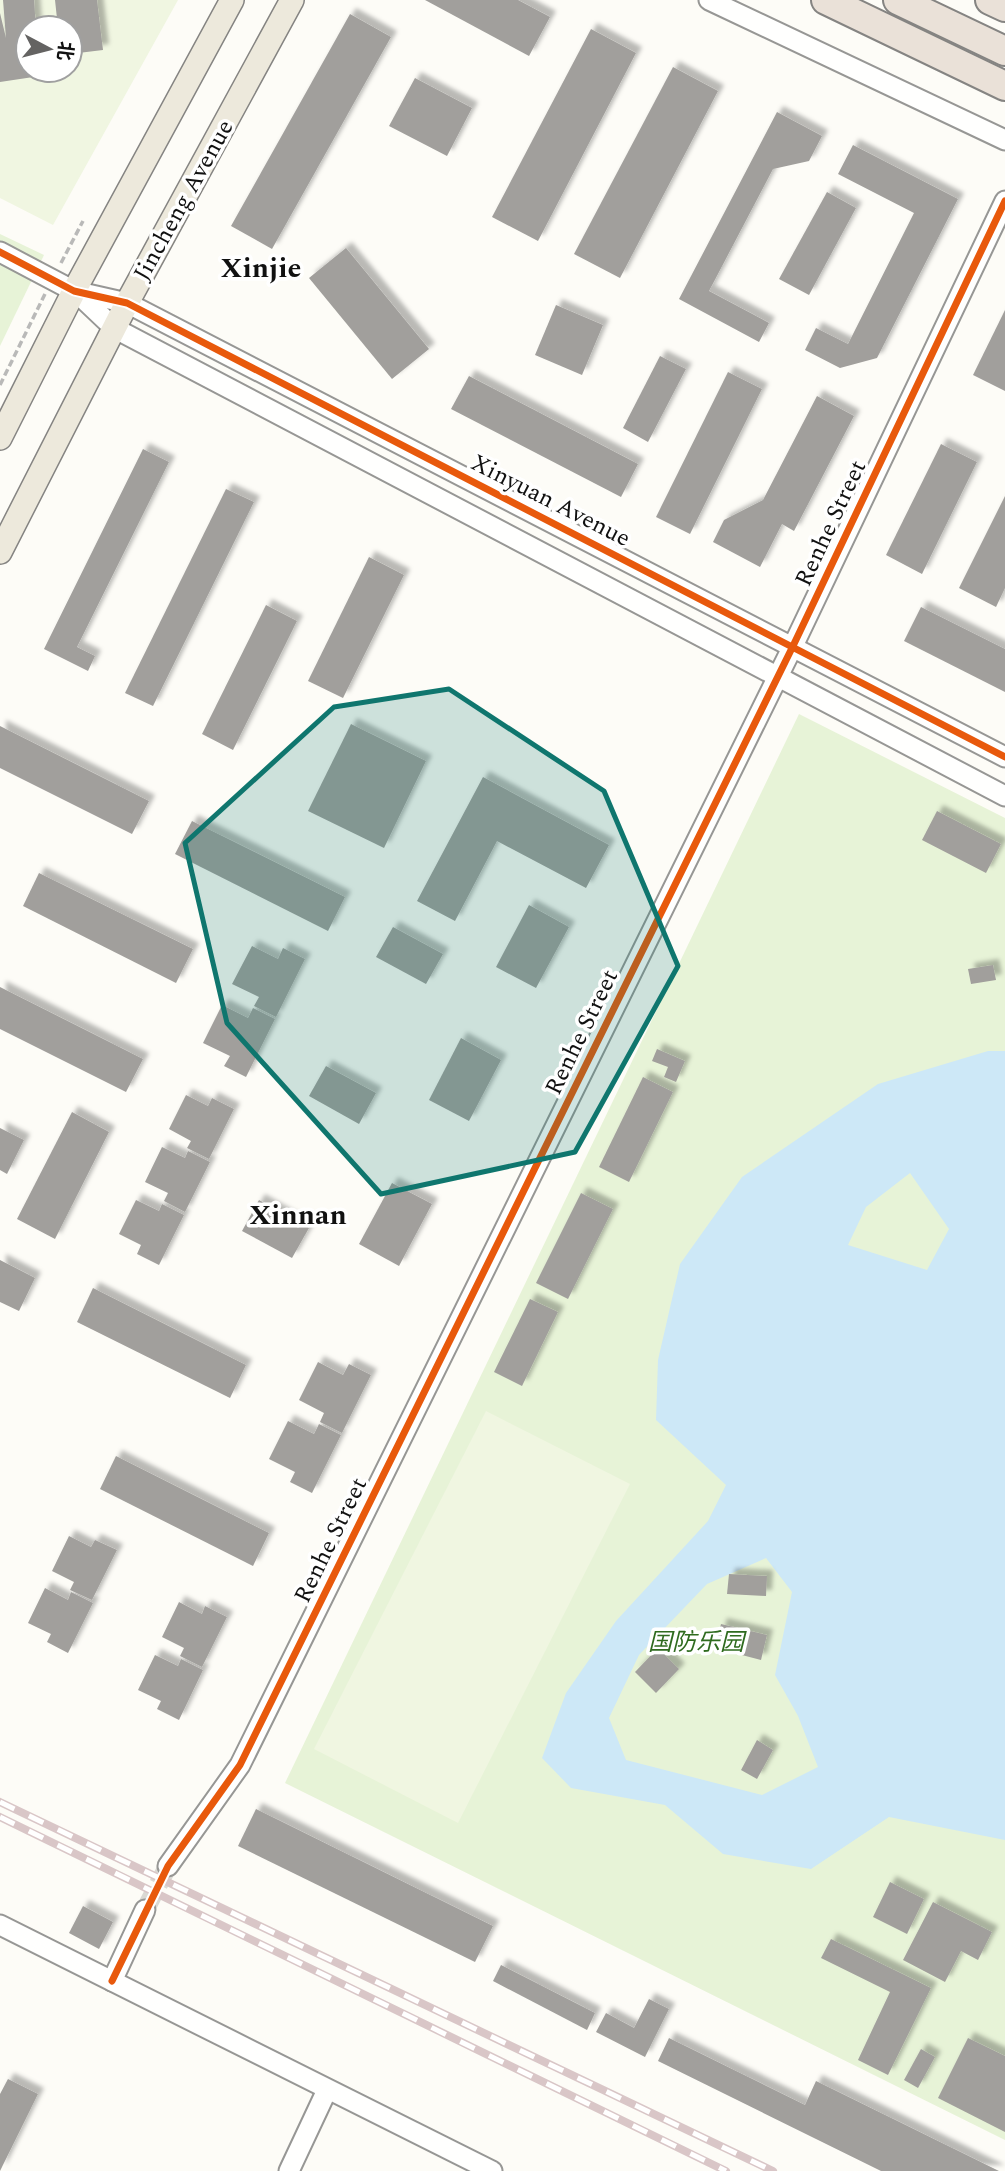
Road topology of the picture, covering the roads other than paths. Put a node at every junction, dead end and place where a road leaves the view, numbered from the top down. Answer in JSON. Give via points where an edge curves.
{"nodes":[{"id":1,"x":232,"y":0,"type":"edge"},
{"id":2,"x":292,"y":0,"type":"edge"},
{"id":3,"x":709,"y":0,"type":"edge"},
{"id":4,"x":826,"y":0,"type":"edge"},
{"id":5,"x":898,"y":0,"type":"edge"},
{"id":6,"x":990,"y":0,"type":"edge"},
{"id":7,"x":1005,"y":7,"type":"edge"},
{"id":8,"x":1005,"y":51,"type":"edge"},
{"id":9,"x":1005,"y":86,"type":"edge"},
{"id":10,"x":1005,"y":140,"type":"edge"},
{"id":11,"x":1005,"y":201,"type":"edge"},
{"id":12,"x":0,"y":252,"type":"edge"},
{"id":13,"x":74,"y":290,"type":"junction"},
{"id":14,"x":127,"y":303,"type":"junction"},
{"id":15,"x":114,"y":328,"type":"junction"},
{"id":16,"x":0,"y":438,"type":"edge"},
{"id":17,"x":0,"y":552,"type":"edge"},
{"id":18,"x":793,"y":646,"type":"junction"},
{"id":19,"x":777,"y":678,"type":"junction"},
{"id":20,"x":1005,"y":757,"type":"edge"},
{"id":21,"x":1005,"y":796,"type":"edge"},
{"id":22,"x":167,"y":1866,"type":"tunnel mouth"},
{"id":23,"x":145,"y":1910,"type":"tunnel mouth"},
{"id":24,"x":0,"y":1925,"type":"edge"},
{"id":25,"x":112,"y":1981,"type":"junction"},
{"id":26,"x":327,"y":2090,"type":"junction"},
{"id":27,"x":289,"y":2171,"type":"edge"},
{"id":28,"x":492,"y":2171,"type":"edge"}],
"edges":[{"from":1,"to":13,"type":"main road"},
{"from":2,"to":14,"type":"main road","name":"Jincheng Avenue"},
{"from":3,"to":10,"type":"street"},
{"from":4,"to":9,"type":"highway"},
{"from":5,"to":8,"type":"highway"},
{"from":6,"to":7,"type":"highway"},
{"from":11,"to":18,"type":"street","name":"Renhe Street"},
{"from":12,"to":13,"type":"street"},
{"from":13,"to":14,"type":"street","name":"Xinyuan Avenue"},
{"from":13,"to":15,"type":"street","name":"Xinyuan Avenue"},
{"from":13,"to":16,"type":"main road"},
{"from":14,"to":15,"type":"main road","name":"Jincheng Avenue"},
{"from":14,"to":18,"type":"street","name":"Xinyuan Avenue"},
{"from":15,"to":17,"type":"main road","name":"Jincheng Avenue"},
{"from":15,"to":19,"type":"street","name":"Xinyuan Avenue"},
{"from":18,"to":19,"type":"street","name":"Renhe Street"},
{"from":18,"to":20,"type":"street","name":"Xinyuan Avenue"},
{"from":19,"to":21,"type":"street","name":"Xinyuan Avenue"},
{"from":19,"to":22,"type":"street","name":"Renhe Street","via":[[240,1765]]},
{"from":23,"to":25,"type":"street"},
{"from":24,"to":25,"type":"street"},
{"from":25,"to":26,"type":"street"},
{"from":26,"to":27,"type":"street"},
{"from":26,"to":28,"type":"street"}]}
